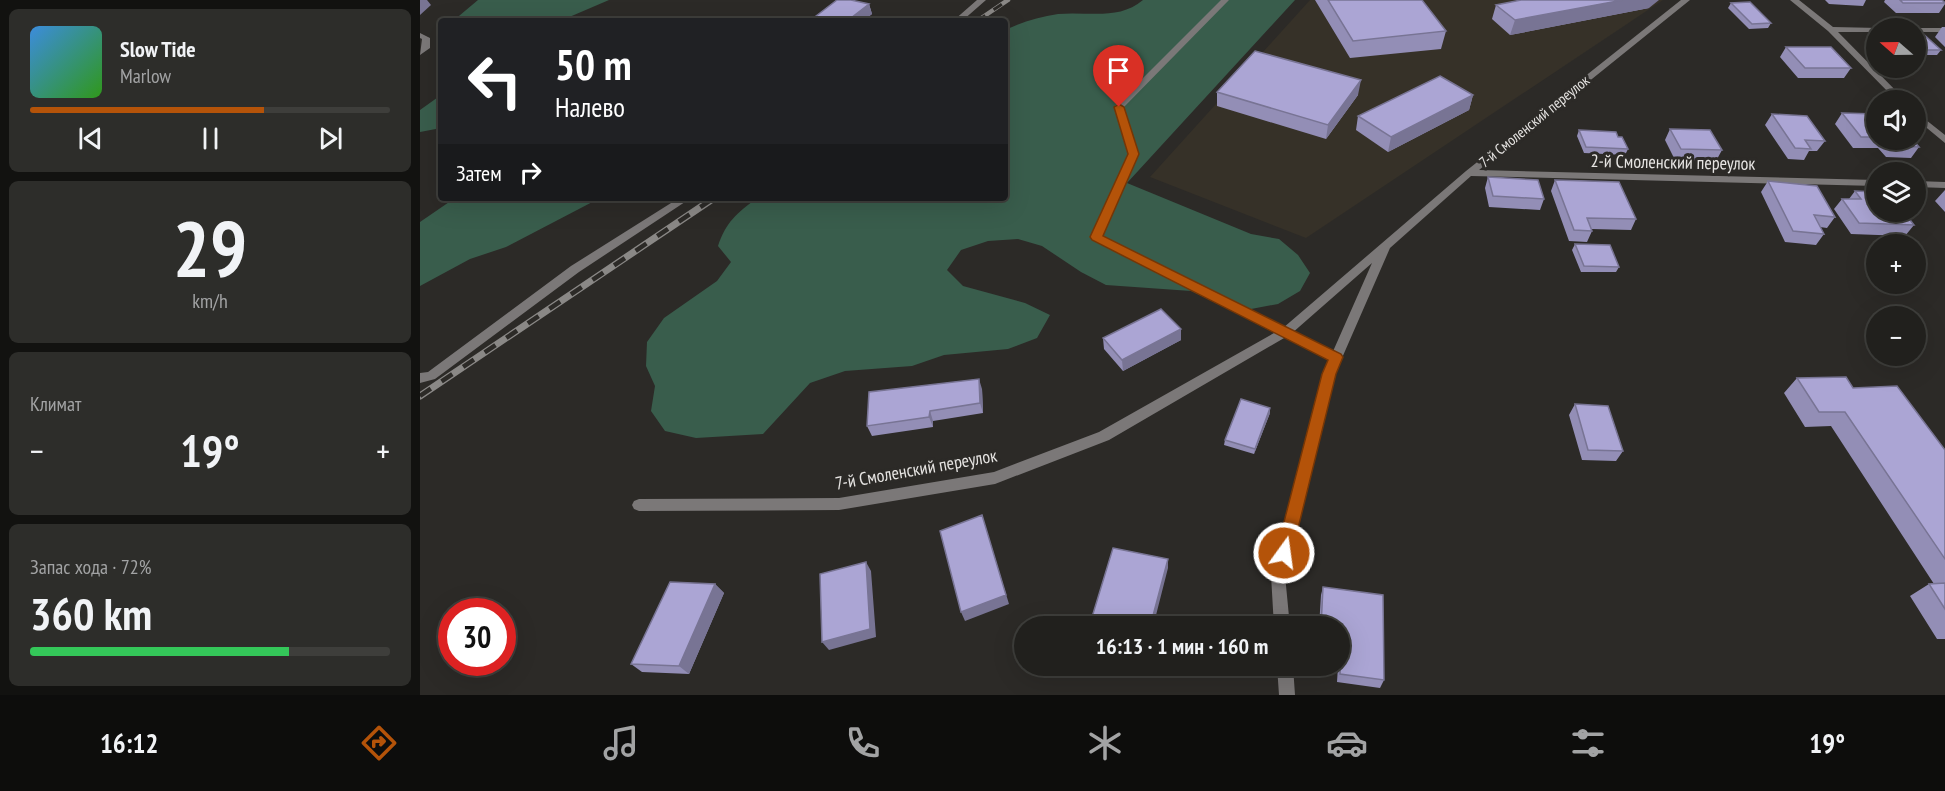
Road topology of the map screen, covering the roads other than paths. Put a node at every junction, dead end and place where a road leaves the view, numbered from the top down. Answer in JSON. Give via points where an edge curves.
{"nodes":[{"id":1,"x":982,"y":0,"type":"edge"},
{"id":2,"x":1225,"y":0,"type":"edge"},
{"id":3,"x":1686,"y":0,"type":"edge"},
{"id":4,"x":1794,"y":0,"type":"edge"},
{"id":5,"x":961,"y":18,"type":"edge"},
{"id":6,"x":1832,"y":29,"type":"junction"},
{"id":7,"x":1866,"y":30,"type":"edge"},
{"id":8,"x":1926,"y":30,"type":"edge"},
{"id":9,"x":1945,"y":30,"type":"edge"},
{"id":10,"x":420,"y":35,"type":"edge"},
{"id":11,"x":420,"y":52,"type":"edge"},
{"id":12,"x":1891,"y":90,"type":"edge"},
{"id":13,"x":1926,"y":124,"type":"edge"},
{"id":14,"x":1945,"y":140,"type":"edge"},
{"id":15,"x":1469,"y":173,"type":"junction"},
{"id":16,"x":1866,"y":183,"type":"edge"},
{"id":17,"x":1926,"y":184,"type":"edge"},
{"id":18,"x":1945,"y":185,"type":"edge"},
{"id":19,"x":681,"y":201,"type":"edge"},
{"id":20,"x":1386,"y":246,"type":"junction"},
{"id":21,"x":1287,"y":331,"type":"junction"},
{"id":22,"x":1336,"y":357,"type":"junction"},
{"id":23,"x":420,"y":378,"type":"edge"},
{"id":24,"x":639,"y":505,"type":"dead end"},
{"id":25,"x":1281,"y":616,"type":"edge"},
{"id":26,"x":1286,"y":676,"type":"edge"},
{"id":27,"x":1287,"y":695,"type":"edge"}],
"edges":[{"from":1,"to":5,"type":"street"},
{"from":2,"to":21,"type":"street","via":[[1119,107],[1133,154],[1096,237]]},
{"from":3,"to":15,"type":"street","name":"7-й Смоленский переулок"},
{"from":4,"to":6,"type":"street"},
{"from":6,"to":7,"type":"street"},
{"from":6,"to":12,"type":"street"},
{"from":8,"to":9,"type":"street"},
{"from":10,"to":11,"type":"street","via":[[426,38],[426,48]]},
{"from":13,"to":14,"type":"street"},
{"from":15,"to":16,"type":"street","name":"2-й Смоленский переулок"},
{"from":15,"to":20,"type":"street","name":"7-й Смоленский переулок"},
{"from":17,"to":18,"type":"street"},
{"from":19,"to":23,"type":"street","via":[[575,269],[431,376]]},
{"from":20,"to":21,"type":"street","name":"7-й Смоленский переулок"},
{"from":20,"to":22,"type":"street","name":"7-й Смоленский переулок"},
{"from":21,"to":22,"type":"street"},
{"from":21,"to":24,"type":"street","name":"7-й Смоленский переулок","via":[[1104,436],[995,478],[839,504]]},
{"from":22,"to":25,"type":"street","name":"7-й Смоленский переулок","via":[[1278,575]]},
{"from":26,"to":27,"type":"street"}]}
